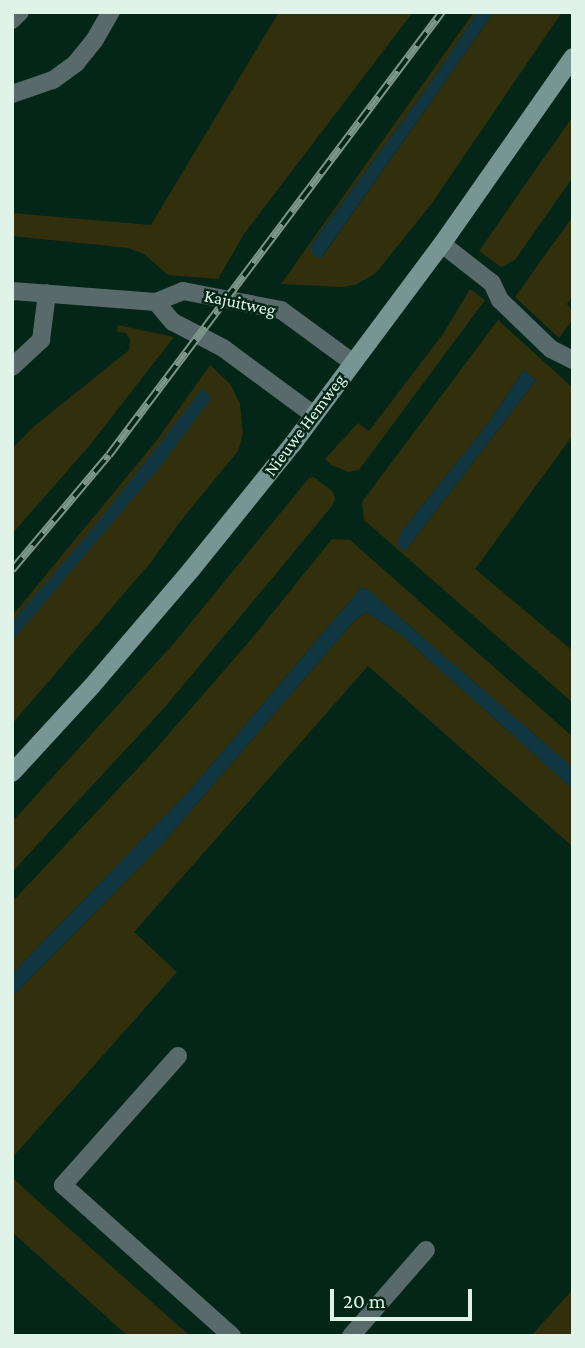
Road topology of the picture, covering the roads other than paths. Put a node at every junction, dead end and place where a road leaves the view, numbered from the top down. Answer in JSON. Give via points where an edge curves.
{"nodes":[{"id":1,"x":20,"y":12,"type":"edge"},
{"id":2,"x":111,"y":12,"type":"edge"},
{"id":3,"x":12,"y":20,"type":"edge"},
{"id":4,"x":573,"y":57,"type":"edge"},
{"id":5,"x":12,"y":94,"type":"edge"},
{"id":6,"x":442,"y":244,"type":"junction"},
{"id":7,"x":12,"y":290,"type":"edge"},
{"id":8,"x":47,"y":293,"type":"junction"},
{"id":9,"x":156,"y":302,"type":"junction"},
{"id":10,"x":573,"y":360,"type":"edge"},
{"id":11,"x":352,"y":362,"type":"junction"},
{"id":12,"x":12,"y":367,"type":"edge"},
{"id":13,"x":314,"y":415,"type":"junction"},
{"id":14,"x":12,"y":773,"type":"edge"},
{"id":15,"x":178,"y":1056,"type":"dead end"},
{"id":16,"x":426,"y":1250,"type":"dead end"},
{"id":17,"x":232,"y":1336,"type":"edge"},
{"id":18,"x":351,"y":1336,"type":"edge"}],
"edges":[{"from":1,"to":3,"type":"street"},
{"from":2,"to":5,"type":"street","via":[[76,62],[53,80]]},
{"from":4,"to":6,"type":"main road","name":"Nieuwe Hemweg"},
{"from":6,"to":10,"type":"street","via":[[492,283],[500,300],[551,349]]},
{"from":6,"to":11,"type":"main road","name":"Nieuwe Hemweg"},
{"from":7,"to":8,"type":"street","name":"Kajuitweg"},
{"from":8,"to":9,"type":"street","name":"Kajuitweg"},
{"from":8,"to":12,"type":"street","via":[[41,340]]},
{"from":9,"to":11,"type":"street","name":"Kajuitweg","via":[[183,291],[281,310]]},
{"from":9,"to":13,"type":"street","via":[[173,322],[223,348]]},
{"from":11,"to":13,"type":"main road","name":"Nieuwe Hemweg"},
{"from":13,"to":14,"type":"main road","name":"Nieuwe Hemweg","via":[[191,570]]},
{"from":15,"to":17,"type":"street","via":[[63,1185]]},
{"from":16,"to":18,"type":"street"}]}
